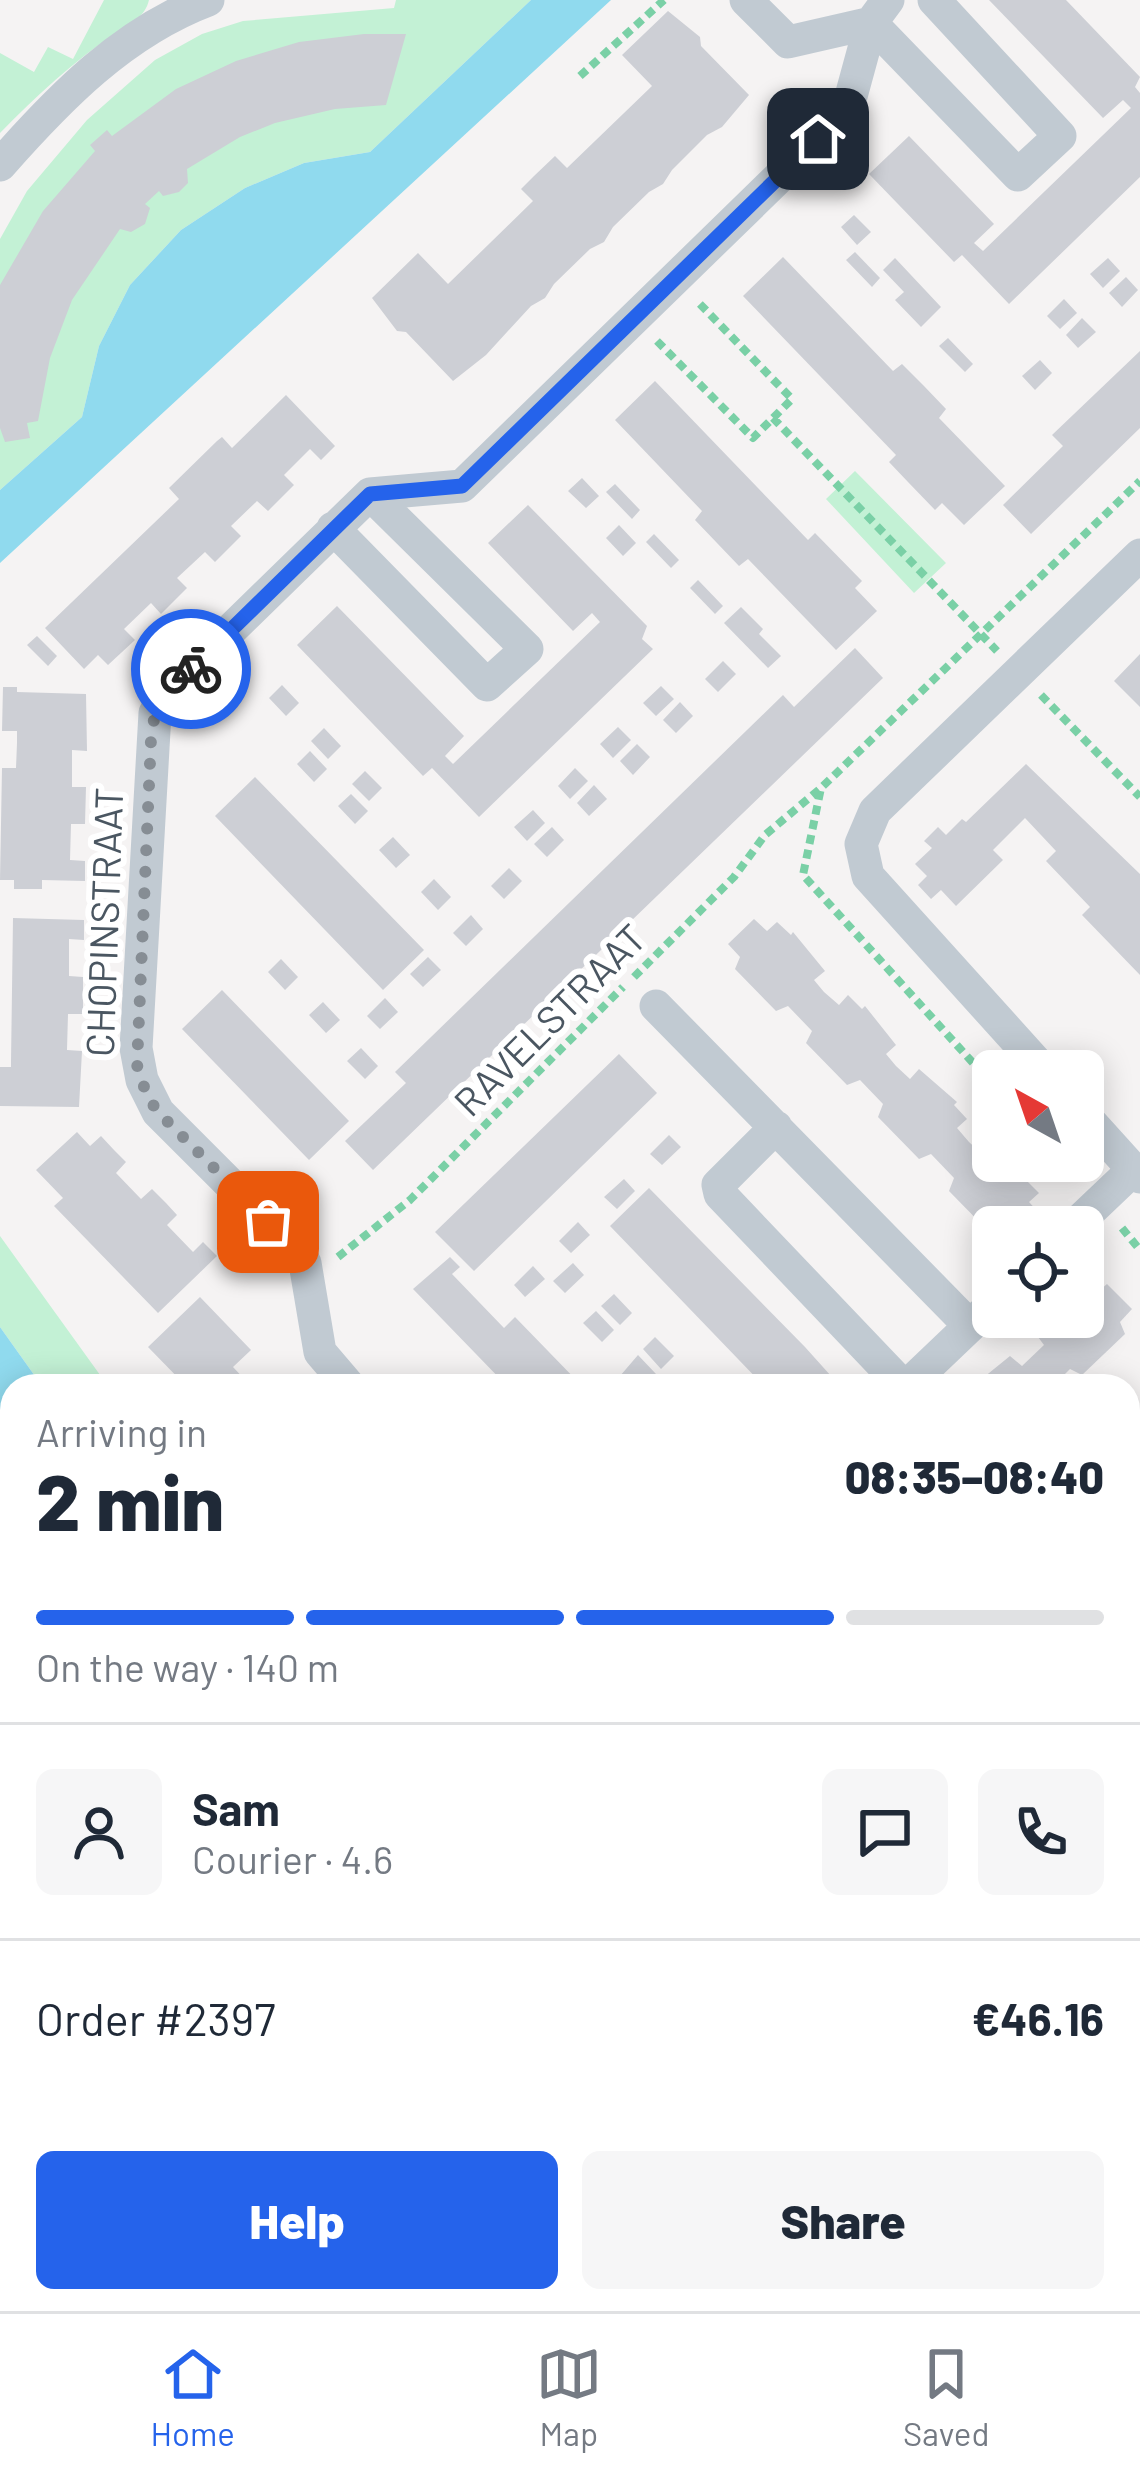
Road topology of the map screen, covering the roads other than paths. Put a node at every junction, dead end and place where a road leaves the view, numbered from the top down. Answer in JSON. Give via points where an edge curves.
{"nodes":[{"id":1,"x":205,"y":0,"type":"edge"},
{"id":2,"x":746,"y":0,"type":"edge"},
{"id":3,"x":934,"y":0,"type":"edge"},
{"id":4,"x":880,"y":12,"type":"edge"},
{"id":5,"x":0,"y":165,"type":"edge"},
{"id":6,"x":370,"y":494,"type":"junction"},
{"id":7,"x":332,"y":528,"type":"junction"},
{"id":8,"x":1140,"y":555,"type":"edge"},
{"id":9,"x":656,"y":1006,"type":"dead end"},
{"id":10,"x":1025,"y":1050,"type":"edge"},
{"id":11,"x":776,"y":1127,"type":"junction"},
{"id":12,"x":1104,"y":1137,"type":"edge"},
{"id":13,"x":1137,"y":1174,"type":"edge"},
{"id":14,"x":1098,"y":1206,"type":"edge"},
{"id":15,"x":972,"y":1307,"type":"edge"},
{"id":16,"x":972,"y":1323,"type":"edge"},
{"id":17,"x":339,"y":1374,"type":"edge"},
{"id":18,"x":893,"y":1374,"type":"edge"},
{"id":19,"x":918,"y":1374,"type":"edge"}],
"edges":[{"from":1,"to":5,"type":"street","via":[[116,49]]},
{"from":2,"to":4,"type":"street","via":[[788,43]]},
{"from":3,"to":4,"type":"street","via":[[1060,136],[1018,176]]},
{"from":4,"to":6,"type":"street","via":[[847,111],[462,486]]},
{"from":6,"to":7,"type":"street","name":"CHOPINSTRAAT"},
{"from":6,"to":7,"type":"street","via":[[526,649],[487,685]]},
{"from":7,"to":17,"type":"street","name":"CHOPINSTRAAT","via":[[155,713],[136,1048],[158,1112],[305,1263],[315,1336]]},
{"from":8,"to":10,"type":"street","via":[[874,811],[861,844],[868,876]]},
{"from":9,"to":11,"type":"street"},
{"from":11,"to":15,"type":"street"},
{"from":11,"to":18,"type":"street","via":[[718,1185],[720,1194]]},
{"from":12,"to":13,"type":"street"},
{"from":13,"to":14,"type":"street"},
{"from":16,"to":19,"type":"street"}]}
